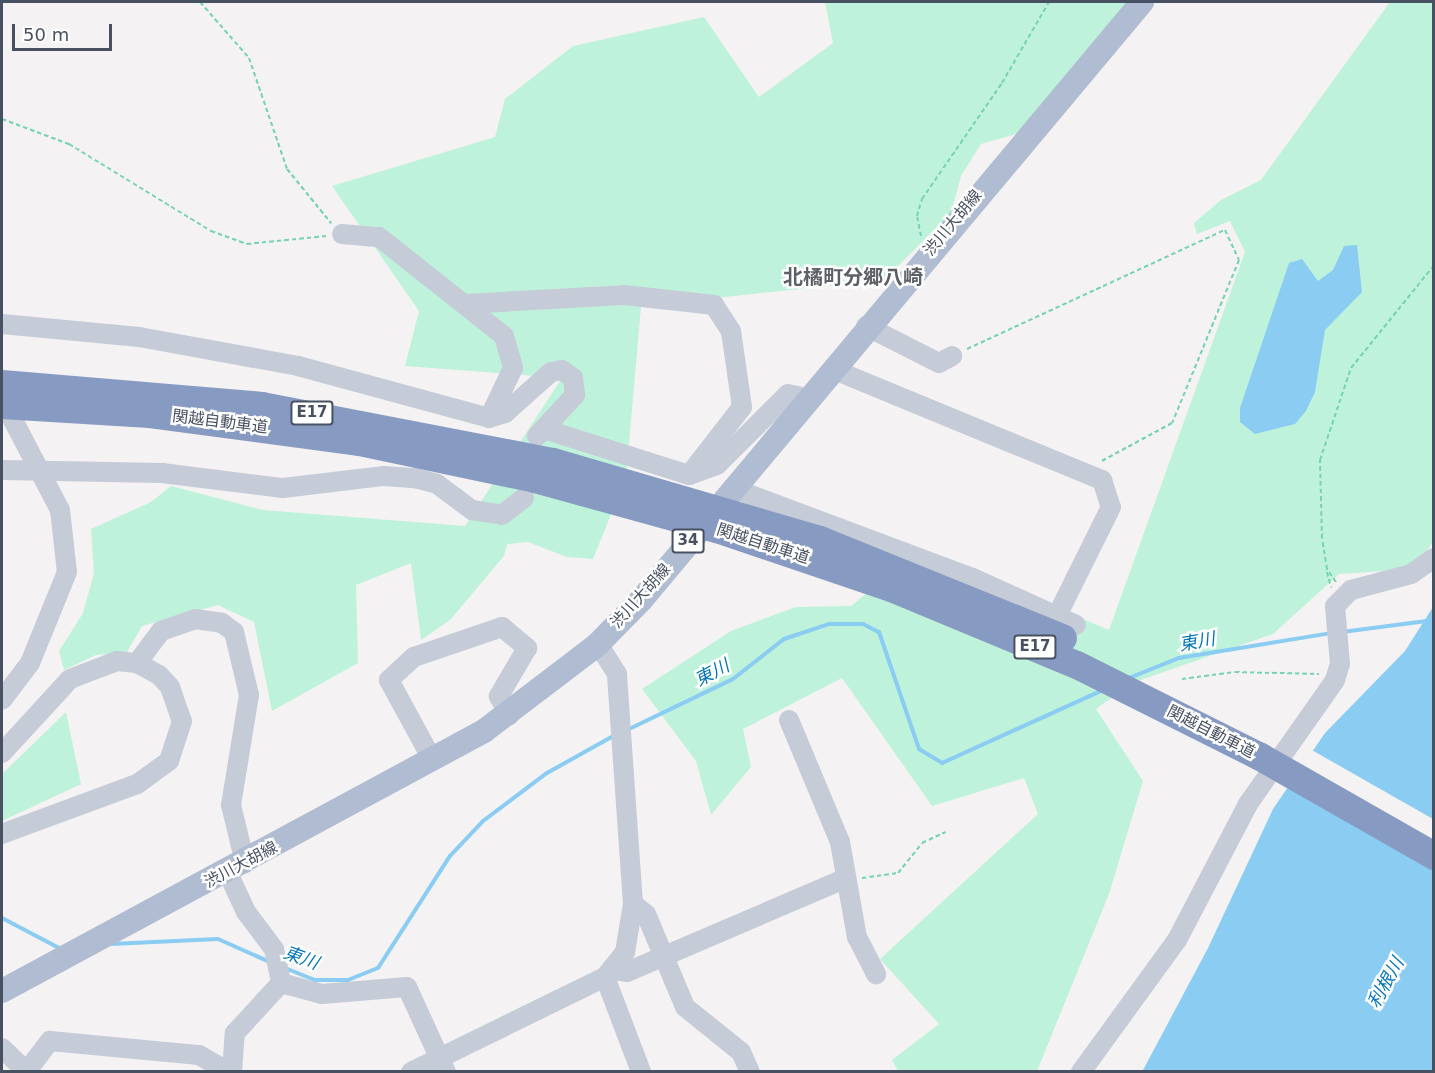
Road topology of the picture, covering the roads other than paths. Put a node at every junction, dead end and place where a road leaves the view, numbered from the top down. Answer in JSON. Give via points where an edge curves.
{"nodes":[{"id":1,"x":1142,"y":2,"type":"edge"},
{"id":2,"x":342,"y":234,"type":"road end"},
{"id":3,"x":465,"y":304,"type":"junction"},
{"id":4,"x":2,"y":324,"type":"edge"},
{"id":5,"x":866,"y":326,"type":"junction"},
{"id":6,"x":952,"y":356,"type":"road end"},
{"id":7,"x":837,"y":371,"type":"dead end"},
{"id":8,"x":2,"y":384,"type":"edge"},
{"id":9,"x":805,"y":398,"type":"junction"},
{"id":10,"x":2,"y":399,"type":"edge"},
{"id":11,"x":2,"y":405,"type":"edge"},
{"id":12,"x":489,"y":418,"type":"junction"},
{"id":13,"x":32,"y":465,"type":"junction"},
{"id":14,"x":2,"y":470,"type":"edge"},
{"id":15,"x":689,"y":475,"type":"junction"},
{"id":16,"x":732,"y":488,"type":"junction"},
{"id":17,"x":615,"y":489,"type":"junction"},
{"id":18,"x":524,"y":498,"type":"dead end"},
{"id":19,"x":1434,"y":558,"type":"edge"},
{"id":20,"x":1057,"y":616,"type":"junction"},
{"id":21,"x":1076,"y":625,"type":"dead end"},
{"id":22,"x":598,"y":644,"type":"junction"},
{"id":23,"x":137,"y":663,"type":"junction"},
{"id":24,"x":2,"y":700,"type":"edge"},
{"id":25,"x":509,"y":716,"type":"junction"},
{"id":26,"x":789,"y":720,"type":"dead end"},
{"id":27,"x":2,"y":753,"type":"edge"},
{"id":28,"x":432,"y":759,"type":"junction"},
{"id":29,"x":2,"y":834,"type":"edge"},
{"id":30,"x":1434,"y":834,"type":"edge"},
{"id":31,"x":1434,"y":856,"type":"edge"},
{"id":32,"x":237,"y":868,"type":"junction"},
{"id":33,"x":846,"y":878,"type":"junction"},
{"id":34,"x":633,"y":904,"type":"junction"},
{"id":35,"x":666,"y":955,"type":"junction"},
{"id":36,"x":278,"y":971,"type":"junction"},
{"id":37,"x":609,"y":974,"type":"junction"},
{"id":38,"x":876,"y":974,"type":"dead end"},
{"id":39,"x":2,"y":991,"type":"edge"},
{"id":40,"x":2,"y":1047,"type":"edge"},
{"id":41,"x":444,"y":1064,"type":"edge"},
{"id":42,"x":27,"y":1071,"type":"edge"},
{"id":43,"x":230,"y":1071,"type":"edge"},
{"id":44,"x":411,"y":1071,"type":"edge"},
{"id":45,"x":641,"y":1071,"type":"edge"},
{"id":46,"x":750,"y":1071,"type":"edge"},
{"id":47,"x":1081,"y":1071,"type":"edge"}],
"edges":[{"from":1,"to":5,"type":"main road","name":"渋川大胡線","number":"34"},
{"from":2,"to":3,"type":"street","via":[[379,237]]},
{"from":3,"to":12,"type":"street","via":[[504,336],[513,368]]},
{"from":3,"to":15,"type":"street","via":[[624,295],[714,305],[731,331],[742,407]]},
{"from":4,"to":12,"type":"street","via":[[139,337],[298,366]]},
{"from":5,"to":6,"type":"street","via":[[939,363]]},
{"from":5,"to":9,"type":"main road","name":"渋川大胡線","number":"34"},
{"from":7,"to":20,"type":"street","via":[[1102,480],[1111,507]]},
{"from":8,"to":17,"type":"highway","name":"関越自動車道","number":"E17","via":[[273,407],[456,440]]},
{"from":9,"to":15,"type":"street","via":[[788,394],[717,465]]},
{"from":9,"to":16,"type":"main road","name":"渋川大胡線","number":"34"},
{"from":10,"to":13,"type":"street"},
{"from":11,"to":17,"type":"highway","name":"関越自動車道","number":"E17","via":[[261,426]]},
{"from":12,"to":15,"type":"street","via":[[506,413],[551,372],[562,370],[573,378],[576,395],[542,433]]},
{"from":13,"to":14,"type":"street"},
{"from":13,"to":18,"type":"street","via":[[162,473],[283,488],[384,476],[414,478],[436,484],[472,510],[502,515]]},
{"from":13,"to":24,"type":"street","via":[[60,510],[67,572],[30,663]]},
{"from":16,"to":20,"type":"street","via":[[973,578]]},
{"from":16,"to":22,"type":"main road","name":"渋川大胡線","number":"34"},
{"from":17,"to":30,"type":"highway","name":"関越自動車道","number":"E17","via":[[820,540],[998,609],[1174,691]]},
{"from":17,"to":31,"type":"highway","name":"関越自動車道","number":"E17","via":[[982,624],[1170,710]]},
{"from":19,"to":47,"type":"street","via":[[1411,574],[1347,592],[1335,606],[1332,621],[1338,651],[1336,675],[1248,804],[1176,940]]},
{"from":20,"to":21,"type":"street"},
{"from":22,"to":25,"type":"main road","name":"渋川大胡線","number":"34"},
{"from":22,"to":34,"type":"street","via":[[617,674]]},
{"from":23,"to":27,"type":"street","via":[[99,664],[70,679]]},
{"from":23,"to":29,"type":"street","via":[[159,675],[177,703],[182,721],[169,761],[137,784]]},
{"from":23,"to":32,"type":"street","via":[[161,631],[195,619],[222,623],[234,632],[249,695],[231,806]]},
{"from":25,"to":28,"type":"main road","name":"渋川大胡線","number":"34"},
{"from":25,"to":28,"type":"street","via":[[498,696],[527,648],[502,627],[414,657],[389,680]]},
{"from":26,"to":33,"type":"street","via":[[840,842]]},
{"from":28,"to":32,"type":"main road","name":"渋川大胡線","number":"34"},
{"from":32,"to":36,"type":"street"},
{"from":32,"to":39,"type":"main road","name":"渋川大胡線","number":"34"},
{"from":33,"to":35,"type":"street"},
{"from":33,"to":38,"type":"street","via":[[857,937]]},
{"from":34,"to":35,"type":"street","via":[[646,914]]},
{"from":34,"to":37,"type":"street","via":[[627,944]]},
{"from":35,"to":37,"type":"street","via":[[627,972]]},
{"from":35,"to":46,"type":"street","via":[[685,1007],[741,1052]]},
{"from":36,"to":41,"type":"street","via":[[322,994],[407,987]]},
{"from":36,"to":43,"type":"street","via":[[235,1033]]},
{"from":37,"to":41,"type":"street"},
{"from":37,"to":45,"type":"street"},
{"from":40,"to":42,"type":"street"},
{"from":41,"to":44,"type":"street"},
{"from":42,"to":43,"type":"street","via":[[50,1041],[199,1055]]}]}
